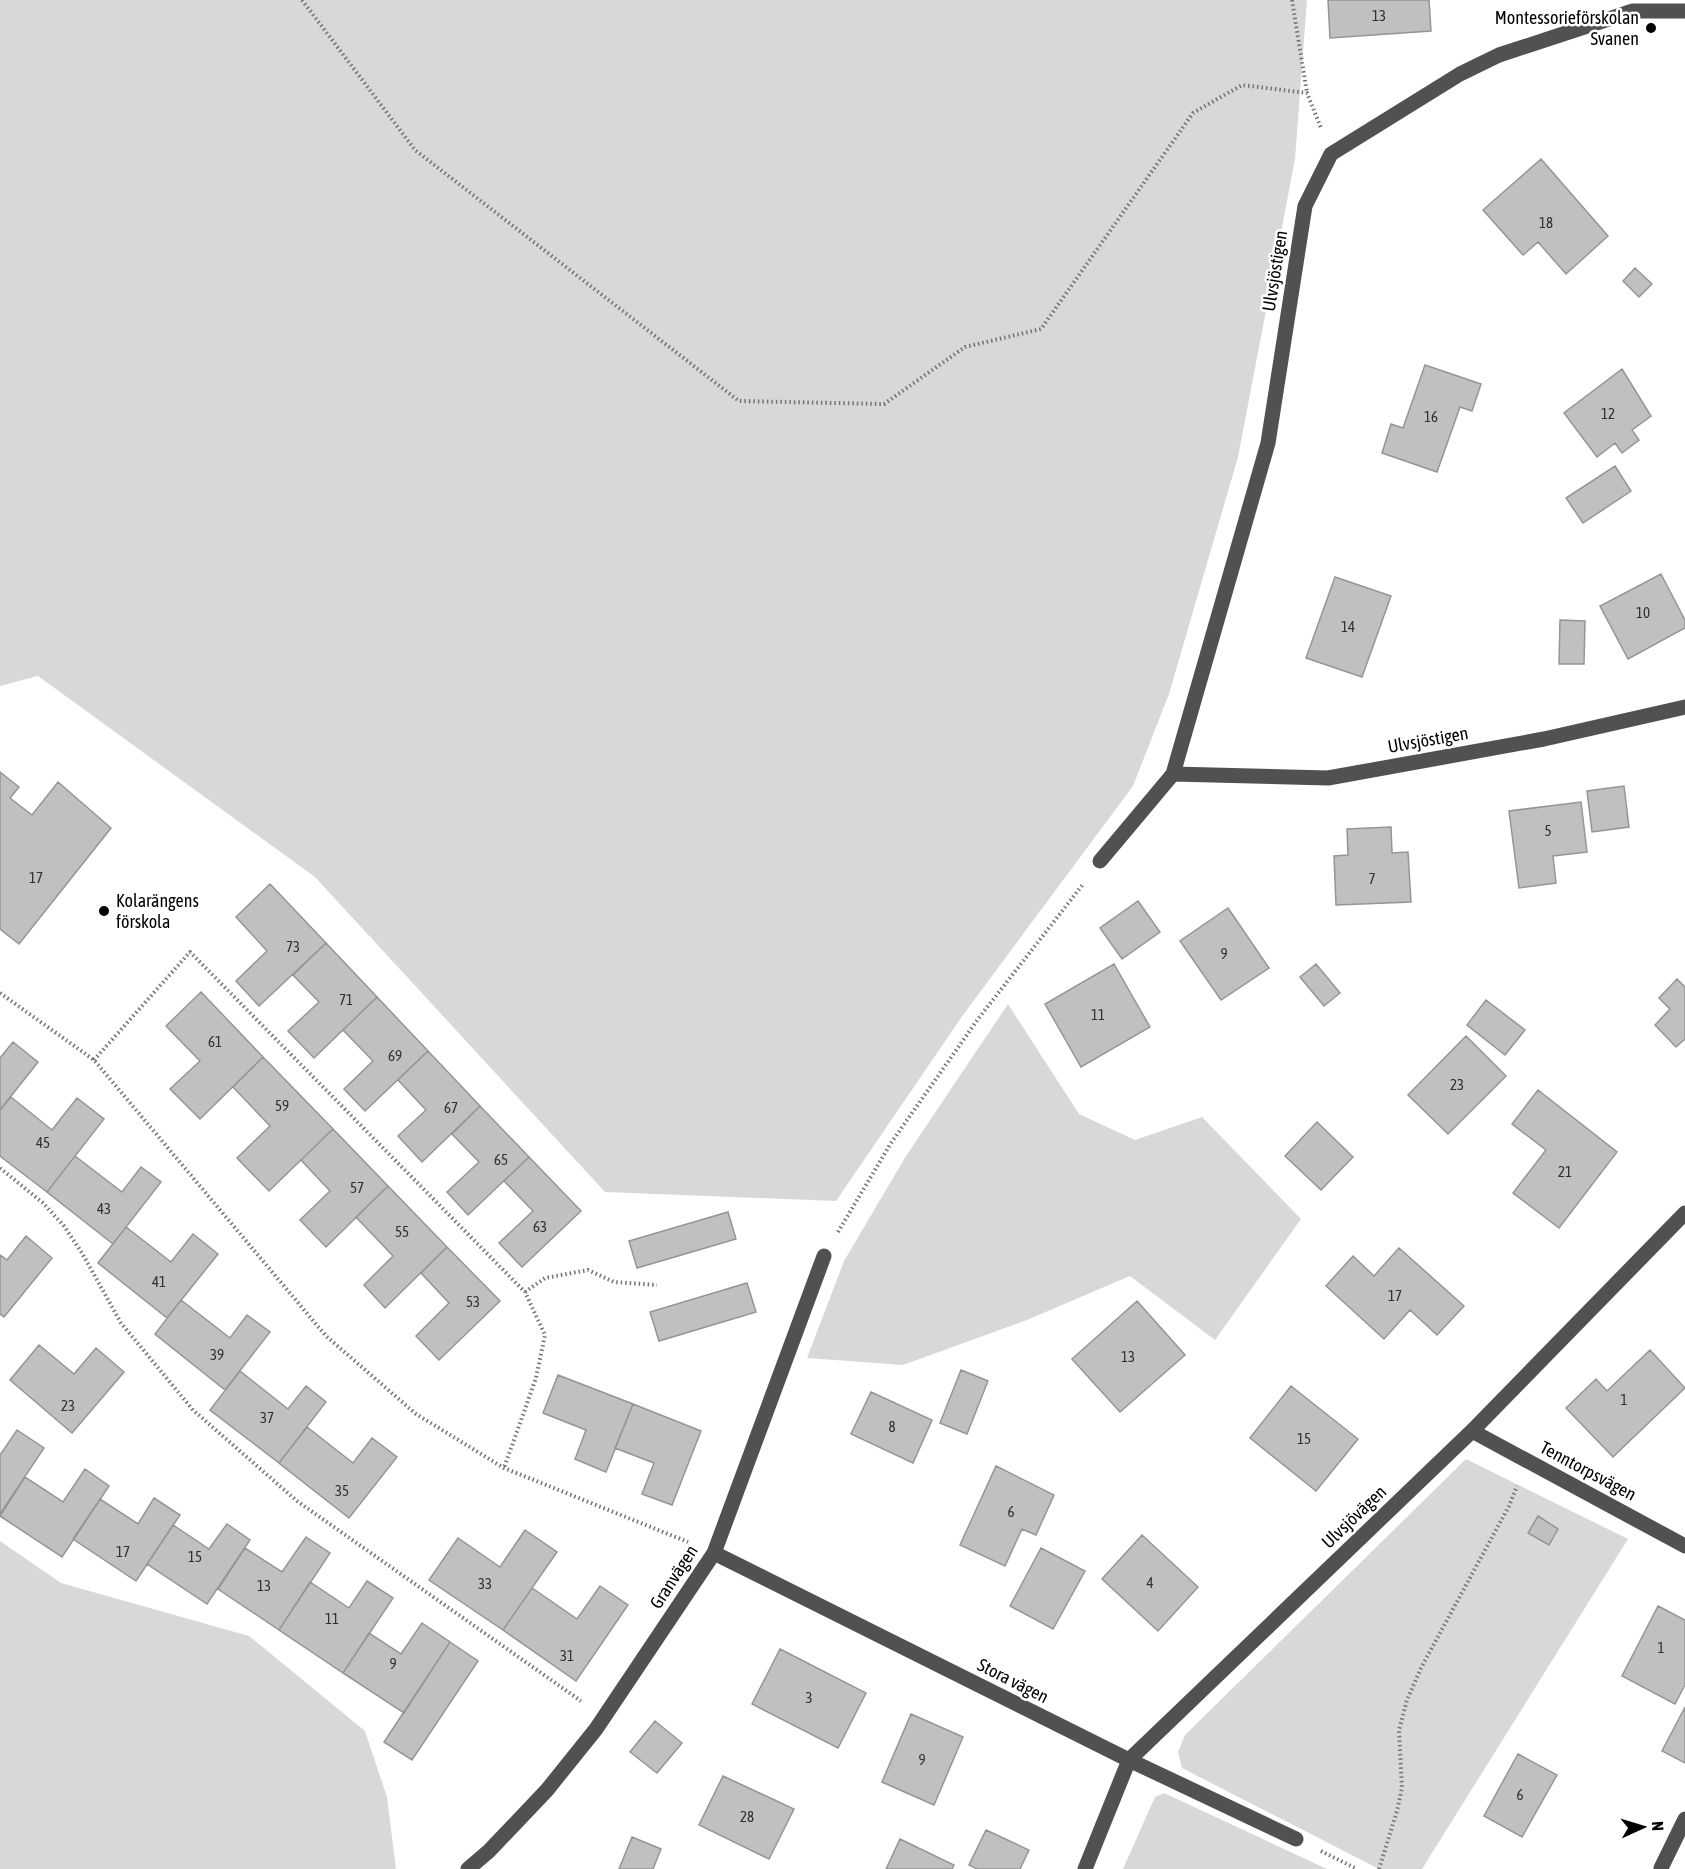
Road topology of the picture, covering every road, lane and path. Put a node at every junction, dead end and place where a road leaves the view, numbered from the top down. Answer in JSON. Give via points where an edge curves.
{"nodes":[{"id":1,"x":302,"y":0,"type":"edge"},
{"id":2,"x":1292,"y":0,"type":"edge"},
{"id":3,"x":1685,"y":11,"type":"edge"},
{"id":4,"x":1307,"y":93,"type":"junction"},
{"id":5,"x":1331,"y":154,"type":"junction"},
{"id":6,"x":1685,"y":707,"type":"edge"},
{"id":7,"x":1173,"y":774,"type":"junction"},
{"id":8,"x":1101,"y":861,"type":"joint"},
{"id":9,"x":0,"y":993,"type":"edge"},
{"id":10,"x":94,"y":1060,"type":"junction"},
{"id":11,"x":0,"y":1168,"type":"edge"},
{"id":12,"x":1685,"y":1213,"type":"edge"},
{"id":13,"x":824,"y":1256,"type":"joint"},
{"id":14,"x":657,"y":1285,"type":"dead end"},
{"id":15,"x":525,"y":1292,"type":"junction"},
{"id":16,"x":1472,"y":1431,"type":"junction"},
{"id":17,"x":1527,"y":1460,"type":"junction"},
{"id":18,"x":504,"y":1468,"type":"junction"},
{"id":19,"x":1685,"y":1546,"type":"edge"},
{"id":20,"x":714,"y":1553,"type":"junction"},
{"id":21,"x":603,"y":1718,"type":"junction"},
{"id":22,"x":1129,"y":1760,"type":"junction"},
{"id":23,"x":1685,"y":1819,"type":"edge"},
{"id":24,"x":1296,"y":1839,"type":"joint"},
{"id":25,"x":1661,"y":1868,"type":"edge"},
{"id":26,"x":468,"y":1869,"type":"edge"},
{"id":27,"x":1085,"y":1869,"type":"edge"},
{"id":28,"x":1357,"y":1869,"type":"edge"},
{"id":29,"x":1378,"y":1869,"type":"edge"}],
"edges":[{"from":1,"to":4,"type":"path","via":[[415,150],[739,401],[884,404],[965,347],[1041,329],[1193,113],[1242,85]]},
{"from":2,"to":4,"type":"path"},
{"from":3,"to":5,"type":"street","via":[[1633,11],[1499,55],[1460,74]]},
{"from":4,"to":5,"type":"path"},
{"from":5,"to":7,"type":"street","name":"Ulvsjöstigen","via":[[1305,206],[1268,443]]},
{"from":6,"to":7,"type":"street","name":"Ulvsjöstigen","via":[[1544,740],[1328,777]]},
{"from":7,"to":8,"type":"street","name":"Ulvsjöstigen"},
{"from":8,"to":13,"type":"path","via":[[978,1019],[891,1143]]},
{"from":9,"to":10,"type":"path"},
{"from":10,"to":15,"type":"path","via":[[190,952]]},
{"from":10,"to":18,"type":"path","via":[[326,1336],[416,1414]]},
{"from":11,"to":21,"type":"path","via":[[64,1226],[121,1323],[192,1410],[297,1501]]},
{"from":12,"to":16,"type":"street","name":"Ulvsjövägen"},
{"from":13,"to":20,"type":"street","name":"Granvägen"},
{"from":14,"to":15,"type":"path","via":[[614,1282],[588,1270],[545,1278]]},
{"from":15,"to":18,"type":"path","via":[[545,1335],[536,1378]]},
{"from":16,"to":17,"type":"street","name":"Tenntorpsvägen"},
{"from":16,"to":22,"type":"street","name":"Ulvsjövägen"},
{"from":17,"to":19,"type":"street","name":"Tenntorpsvägen"},
{"from":17,"to":29,"type":"path","via":[[1509,1506],[1407,1700],[1399,1730],[1402,1788]]},
{"from":18,"to":20,"type":"path"},
{"from":20,"to":21,"type":"street","name":"Granvägen"},
{"from":20,"to":22,"type":"street","name":"Stora vägen"},
{"from":21,"to":26,"type":"street","name":"Granvägen","via":[[547,1790]]},
{"from":22,"to":24,"type":"street","name":"Stora vägen"},
{"from":22,"to":27,"type":"street","name":"Ulvsjövägen"},
{"from":23,"to":25,"type":"street"},
{"from":24,"to":28,"type":"path"}]}
